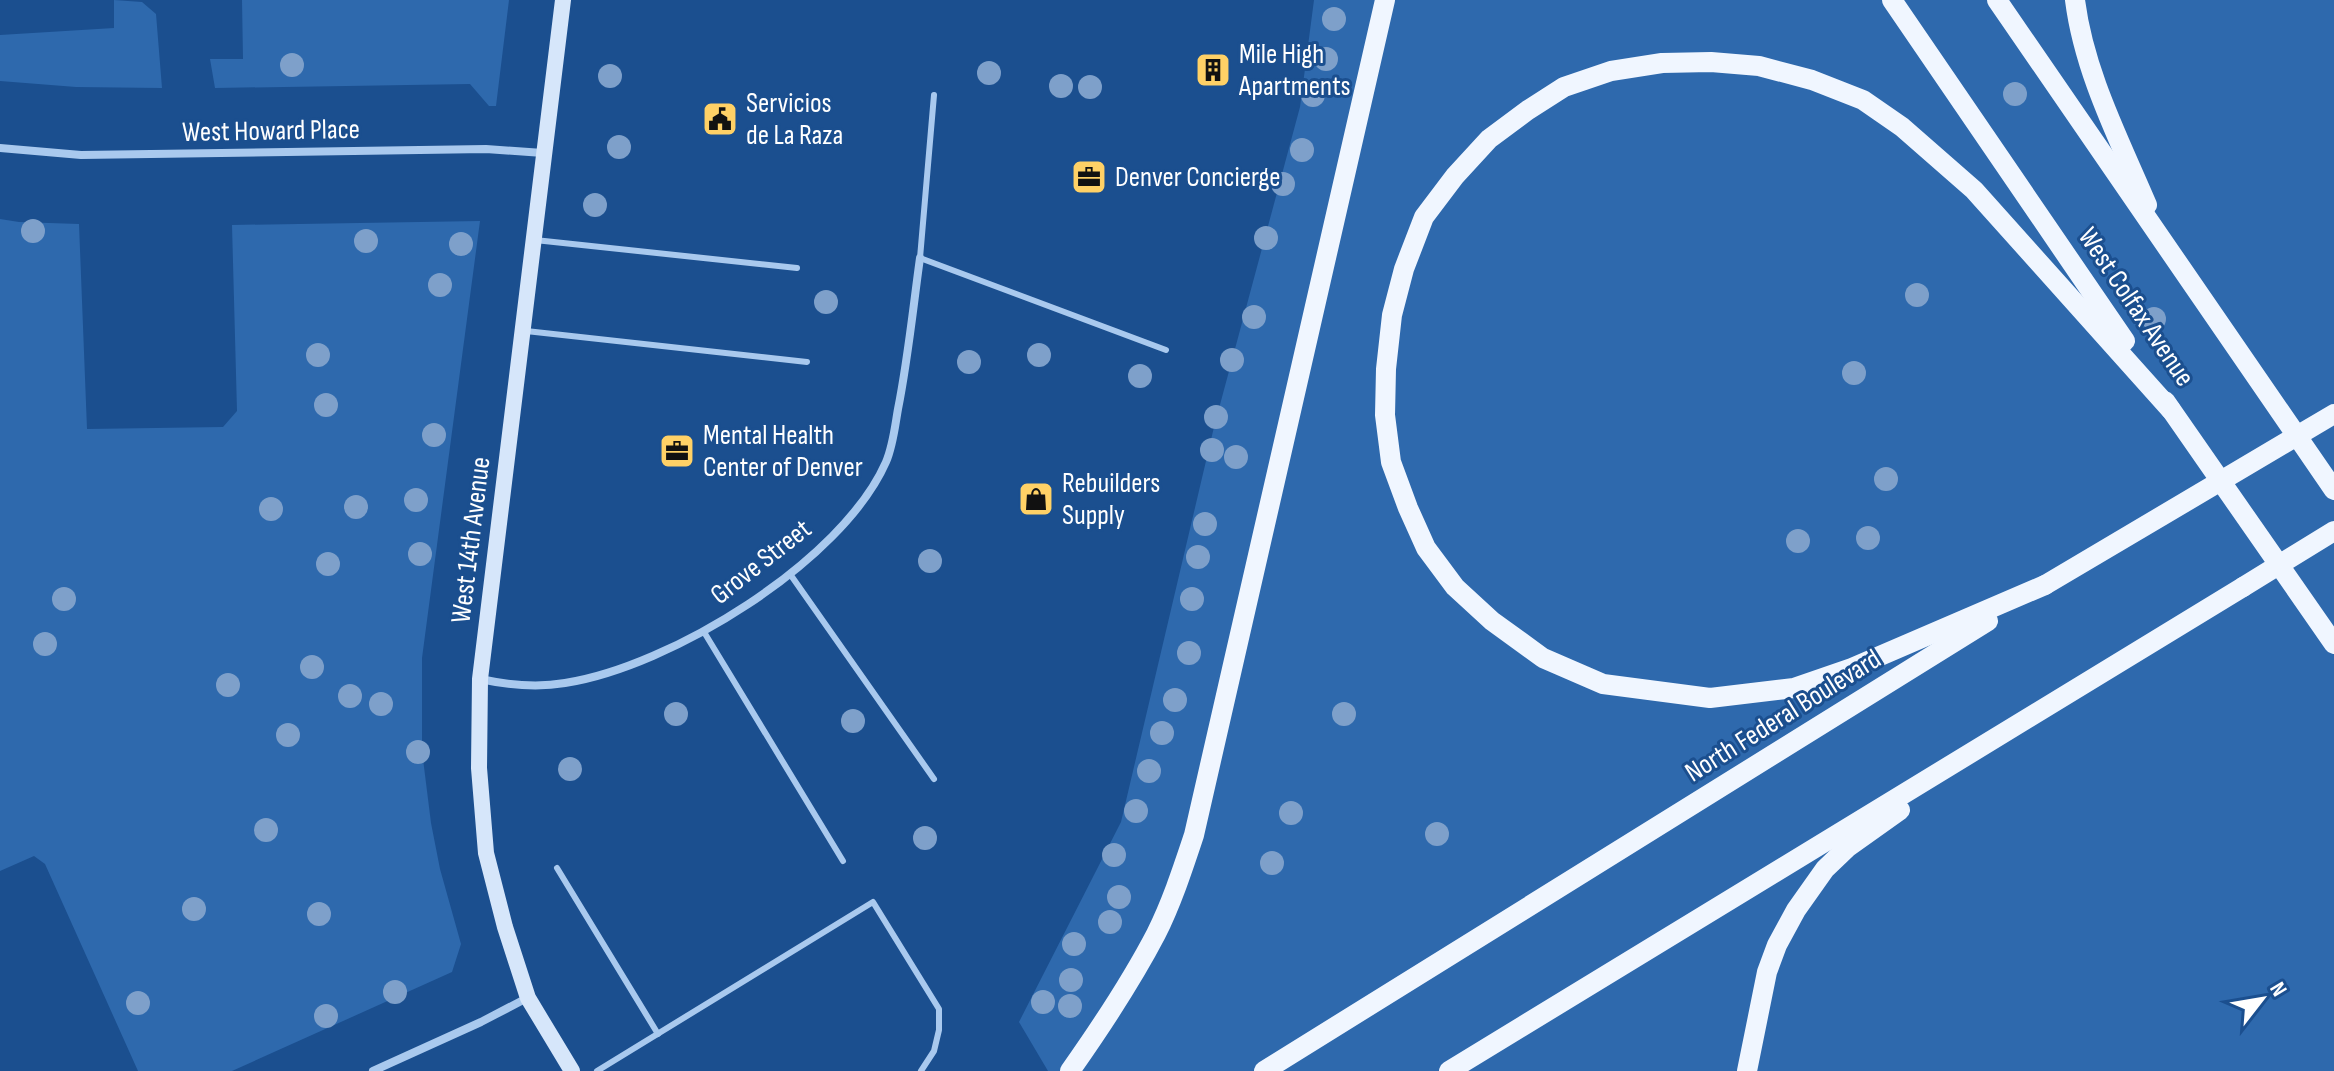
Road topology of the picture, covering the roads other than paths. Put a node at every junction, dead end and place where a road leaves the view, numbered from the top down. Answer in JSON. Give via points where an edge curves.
{"nodes":[{"id":1,"x":563,"y":0,"type":"edge"},
{"id":2,"x":1385,"y":0,"type":"edge"},
{"id":3,"x":1892,"y":0,"type":"edge"},
{"id":4,"x":1997,"y":0,"type":"edge"},
{"id":5,"x":2075,"y":0,"type":"edge"},
{"id":6,"x":934,"y":95,"type":"dead end"},
{"id":7,"x":0,"y":148,"type":"edge"},
{"id":8,"x":543,"y":153,"type":"junction"},
{"id":9,"x":533,"y":240,"type":"junction"},
{"id":10,"x":2164,"y":245,"type":"junction"},
{"id":11,"x":920,"y":258,"type":"junction"},
{"id":12,"x":797,"y":268,"type":"dead end"},
{"id":13,"x":522,"y":330,"type":"junction"},
{"id":14,"x":1166,"y":350,"type":"dead end"},
{"id":15,"x":807,"y":362,"type":"dead end"},
{"id":16,"x":2171,"y":410,"type":"junction"},
{"id":17,"x":2334,"y":414,"type":"edge"},
{"id":18,"x":2334,"y":490,"type":"edge"},
{"id":19,"x":2334,"y":531,"type":"edge"},
{"id":20,"x":790,"y":574,"type":"junction"},
{"id":21,"x":2045,"y":585,"type":"junction"},
{"id":22,"x":704,"y":632,"type":"junction"},
{"id":23,"x":2334,"y":644,"type":"edge"},
{"id":24,"x":2099,"y":674,"type":"junction"},
{"id":25,"x":480,"y":679,"type":"junction"},
{"id":26,"x":934,"y":779,"type":"dead end"},
{"id":27,"x":843,"y":861,"type":"dead end"},
{"id":28,"x":557,"y":868,"type":"dead end"},
{"id":29,"x":528,"y":998,"type":"junction"},
{"id":30,"x":658,"y":1034,"type":"junction"},
{"id":31,"x":373,"y":1071,"type":"edge"},
{"id":32,"x":572,"y":1071,"type":"edge"},
{"id":33,"x":597,"y":1071,"type":"edge"},
{"id":34,"x":921,"y":1071,"type":"edge"},
{"id":35,"x":1070,"y":1071,"type":"edge"},
{"id":36,"x":1264,"y":1071,"type":"edge"},
{"id":37,"x":1449,"y":1071,"type":"edge"},
{"id":38,"x":1747,"y":1071,"type":"edge"}],
"edges":[{"from":1,"to":8,"type":"street","name":"West 14th Avenue"},
{"from":2,"to":35,"type":"main road","via":[[1194,835],[1157,932]]},
{"from":3,"to":16,"type":"main road","name":"West Colfax Avenue"},
{"from":4,"to":10,"type":"main road","name":"West Colfax Avenue"},
{"from":5,"to":10,"type":"main road","via":[[2079,32],[2104,104]]},
{"from":6,"to":11,"type":"lane"},
{"from":7,"to":8,"type":"street","name":"West Howard Place","via":[[81,155],[486,149]]},
{"from":8,"to":9,"type":"street","name":"West 14th Avenue"},
{"from":9,"to":12,"type":"lane"},
{"from":9,"to":13,"type":"street","name":"West 14th Avenue"},
{"from":10,"to":18,"type":"main road","name":"West Colfax Avenue"},
{"from":11,"to":14,"type":"lane"},
{"from":11,"to":20,"type":"street","name":"Grove Street","via":[[887,460],[857,508]]},
{"from":13,"to":15,"type":"lane"},
{"from":13,"to":25,"type":"street","name":"West 14th Avenue"},
{"from":16,"to":21,"type":"main road","via":[[1974,190],[1902,127],[1863,100],[1759,66],[1662,63],[1611,71],[1564,87],[1489,139],[1424,217],[1392,315],[1385,415],[1391,462],[1426,548],[1455,587],[1543,658],[1603,684],[1710,698],[1794,688]]},
{"from":16,"to":23,"type":"main road","name":"West Colfax Avenue"},
{"from":17,"to":21,"type":"main road","name":"North Federal Boulevard","bridge":true},
{"from":19,"to":24,"type":"main road","bridge":true},
{"from":20,"to":22,"type":"street","name":"Grove Street"},
{"from":20,"to":26,"type":"lane"},
{"from":21,"to":36,"type":"main road","name":"North Federal Boulevard"},
{"from":22,"to":25,"type":"street","name":"Grove Street","via":[[644,659],[564,683],[517,686]]},
{"from":22,"to":27,"type":"lane"},
{"from":24,"to":37,"type":"main road"},
{"from":24,"to":38,"type":"main road","via":[[1881,823],[1825,869],[1777,945]]},
{"from":25,"to":29,"type":"street","name":"West 14th Avenue","via":[[479,768],[486,853]]},
{"from":28,"to":30,"type":"lane"},
{"from":29,"to":31,"type":"street"},
{"from":29,"to":32,"type":"street","name":"West 14th Avenue"},
{"from":30,"to":33,"type":"lane"},
{"from":30,"to":34,"type":"lane","via":[[873,902],[939,1009],[934,1051]]}]}
